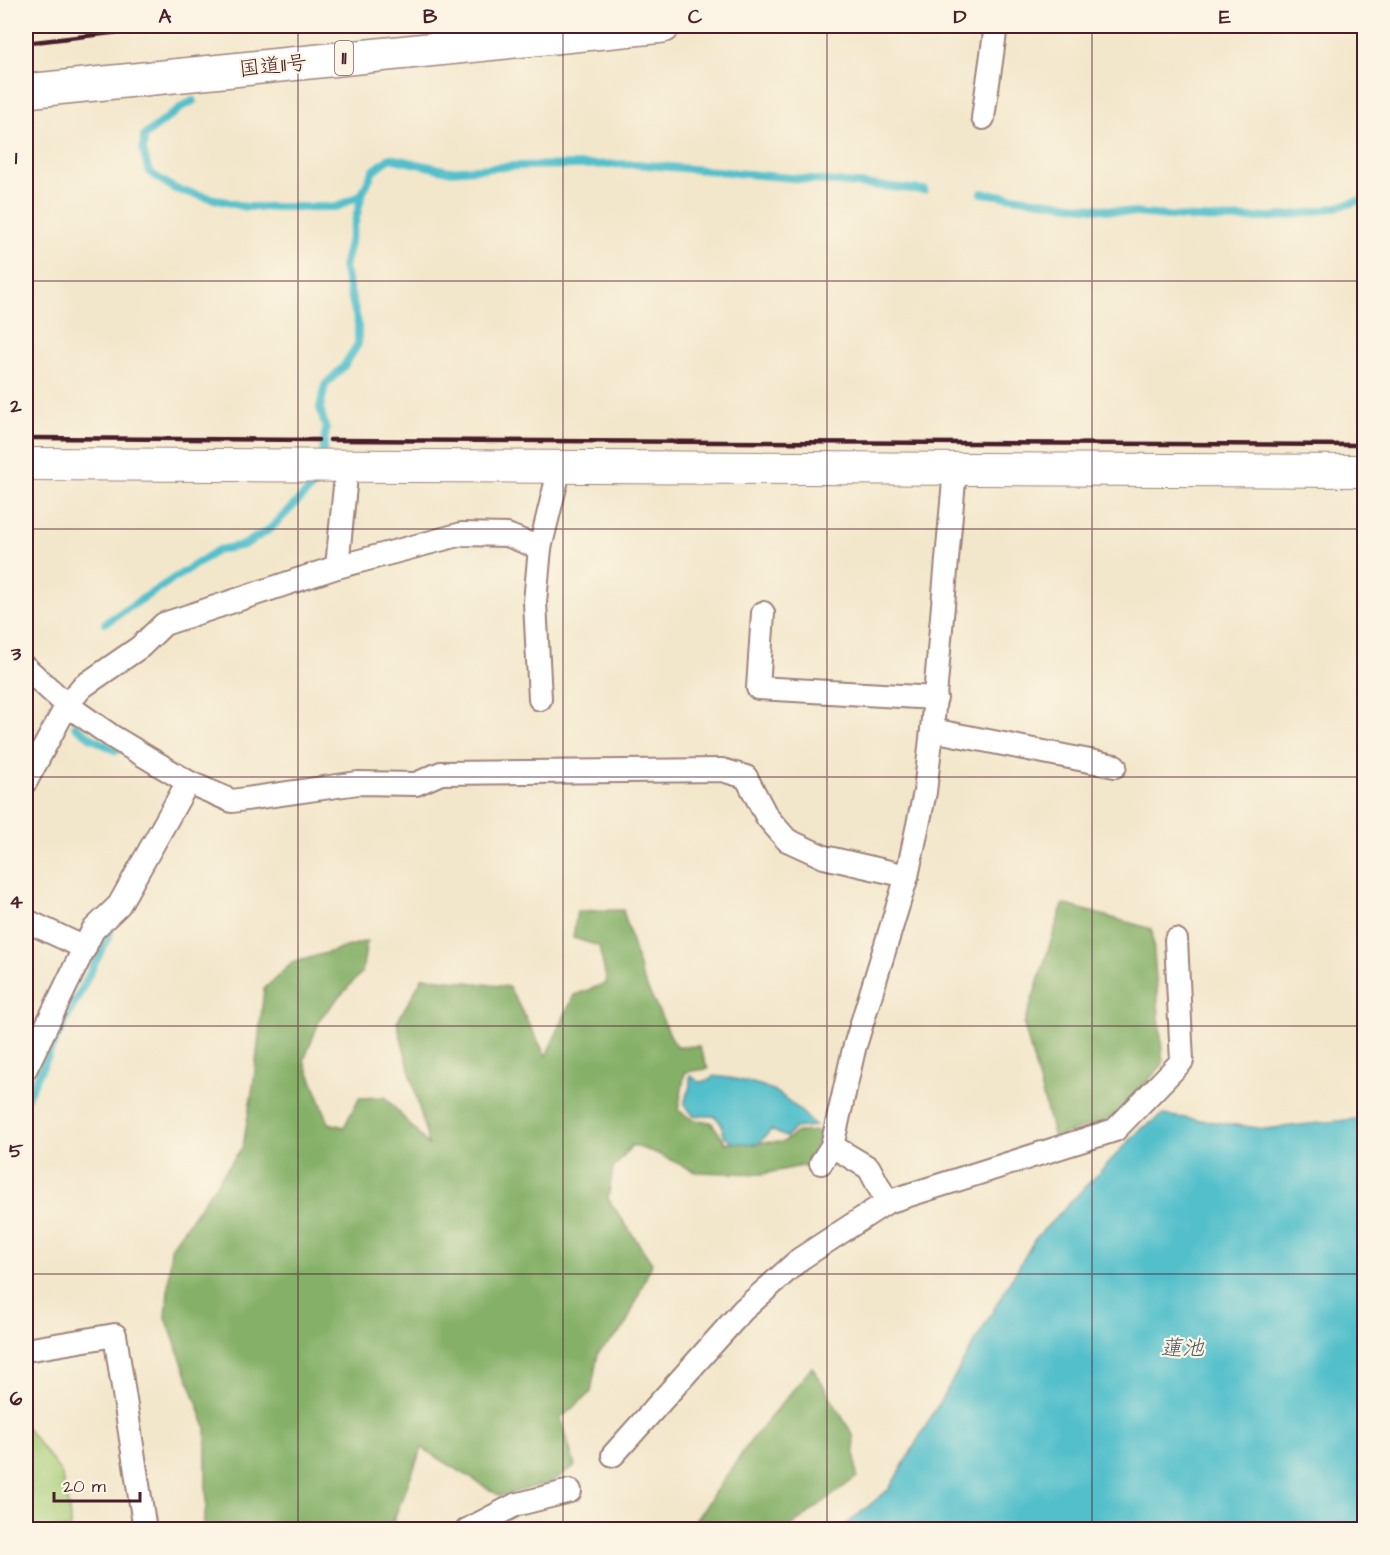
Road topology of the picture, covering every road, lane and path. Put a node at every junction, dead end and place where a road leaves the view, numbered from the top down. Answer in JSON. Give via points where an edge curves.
{"nodes":[{"id":1,"x":663,"y":26,"type":"edge"},
{"id":2,"x":996,"y":26,"type":"edge"},
{"id":3,"x":498,"y":34,"type":"edge"},
{"id":4,"x":26,"y":91,"type":"edge"},
{"id":5,"x":983,"y":118,"type":"dead end"},
{"id":6,"x":26,"y":464,"type":"edge"},
{"id":7,"x":347,"y":466,"type":"junction"},
{"id":8,"x":560,"y":467,"type":"junction"},
{"id":9,"x":955,"y":469,"type":"junction"},
{"id":10,"x":1365,"y":471,"type":"edge"},
{"id":11,"x":540,"y":549,"type":"junction"},
{"id":12,"x":337,"y":567,"type":"junction"},
{"id":13,"x":763,"y":613,"type":"dead end"},
{"id":14,"x":26,"y":668,"type":"edge"},
{"id":15,"x":936,"y":698,"type":"junction"},
{"id":16,"x":540,"y":699,"type":"dead end"},
{"id":17,"x":67,"y":705,"type":"junction"},
{"id":18,"x":933,"y":730,"type":"junction"},
{"id":19,"x":1115,"y":766,"type":"dead end"},
{"id":20,"x":26,"y":782,"type":"edge"},
{"id":21,"x":188,"y":782,"type":"junction"},
{"id":22,"x":907,"y":876,"type":"junction"},
{"id":23,"x":26,"y":923,"type":"edge"},
{"id":24,"x":1176,"y":940,"type":"dead end"},
{"id":25,"x":84,"y":948,"type":"junction"},
{"id":26,"x":26,"y":1068,"type":"edge"},
{"id":27,"x":888,"y":1202,"type":"junction"},
{"id":28,"x":26,"y":1350,"type":"edge"},
{"id":29,"x":613,"y":1455,"type":"dead end"},
{"id":30,"x":570,"y":1491,"type":"dead end"},
{"id":31,"x":145,"y":1530,"type":"edge"},
{"id":32,"x":467,"y":1530,"type":"edge"}],
"edges":[{"from":1,"to":3,"type":"highway","name":"国道11号","number":"11"},
{"from":2,"to":5,"type":"street"},
{"from":3,"to":4,"type":"highway","name":"国道11号","number":"11"},
{"from":6,"to":7,"type":"street"},
{"from":7,"to":8,"type":"street"},
{"from":7,"to":12,"type":"street"},
{"from":8,"to":9,"type":"street"},
{"from":8,"to":11,"type":"street"},
{"from":9,"to":10,"type":"street"},
{"from":9,"to":15,"type":"street"},
{"from":11,"to":12,"type":"street","via":[[507,535],[462,534]]},
{"from":11,"to":16,"type":"street","via":[[534,602]]},
{"from":12,"to":17,"type":"street","via":[[164,624],[140,647],[82,687]]},
{"from":13,"to":15,"type":"street","via":[[758,688]]},
{"from":14,"to":17,"type":"street"},
{"from":15,"to":18,"type":"street"},
{"from":17,"to":20,"type":"street"},
{"from":17,"to":21,"type":"street"},
{"from":18,"to":19,"type":"street"},
{"from":18,"to":22,"type":"street"},
{"from":21,"to":22,"type":"street","via":[[232,801],[358,783],[416,784],[441,773],[722,770],[746,777],[767,817],[787,840],[824,857]]},
{"from":21,"to":25,"type":"street","via":[[120,905],[93,930]]},
{"from":22,"to":27,"type":"street","via":[[854,1049],[827,1155],[869,1168]]},
{"from":23,"to":25,"type":"street"},
{"from":24,"to":27,"type":"street","via":[[1182,1061],[1115,1130]]},
{"from":25,"to":26,"type":"street"},
{"from":27,"to":29,"type":"street","via":[[800,1259],[742,1310]]},
{"from":28,"to":31,"type":"street","via":[[116,1335]]},
{"from":30,"to":32,"type":"street","via":[[515,1505]]}]}
